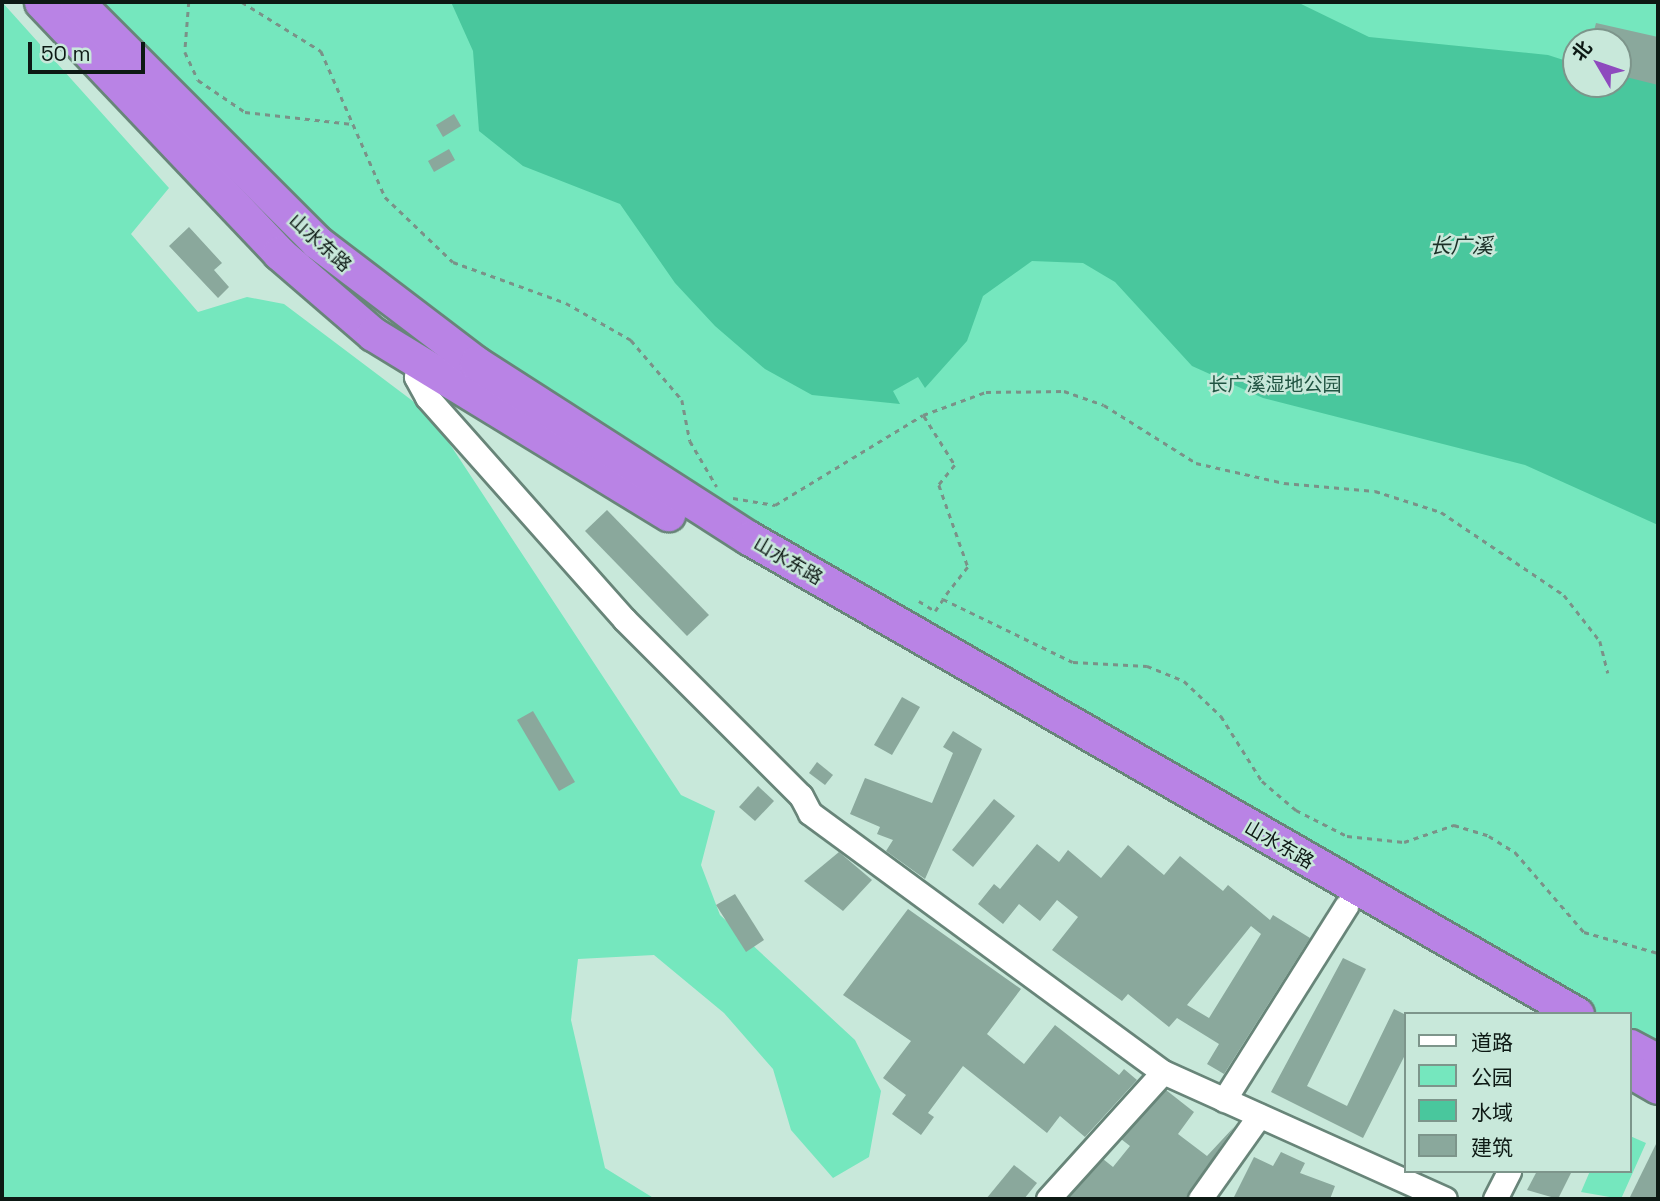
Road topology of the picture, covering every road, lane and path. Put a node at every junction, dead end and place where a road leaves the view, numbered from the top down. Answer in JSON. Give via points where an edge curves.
{"nodes":[{"id":1,"x":41,"y":2,"type":"edge"},
{"id":2,"x":77,"y":2,"type":"edge"},
{"id":3,"x":189,"y":2,"type":"edge"},
{"id":4,"x":242,"y":2,"type":"edge"},
{"id":5,"x":352,"y":124,"type":"junction"},
{"id":6,"x":419,"y":367,"type":"junction"},
{"id":7,"x":923,"y":415,"type":"junction"},
{"id":8,"x":943,"y":599,"type":"junction"},
{"id":9,"x":919,"y":601,"type":"dead end"},
{"id":10,"x":1608,"y":673,"type":"dead end"},
{"id":11,"x":1346,"y":906,"type":"junction"},
{"id":12,"x":1658,"y":953,"type":"edge"},
{"id":13,"x":1527,"y":1012,"type":"edge"},
{"id":14,"x":1574,"y":1012,"type":"edge"},
{"id":15,"x":1632,"y":1046,"type":"edge"},
{"id":16,"x":1658,"y":1061,"type":"edge"},
{"id":17,"x":1163,"y":1072,"type":"junction"},
{"id":18,"x":1632,"y":1073,"type":"edge"},
{"id":19,"x":1658,"y":1087,"type":"edge"},
{"id":20,"x":1224,"y":1100,"type":"junction"},
{"id":21,"x":1259,"y":1116,"type":"junction"},
{"id":22,"x":1508,"y":1173,"type":"edge"},
{"id":23,"x":1048,"y":1199,"type":"edge"},
{"id":24,"x":1200,"y":1199,"type":"edge"},
{"id":25,"x":1445,"y":1199,"type":"edge"},
{"id":26,"x":1495,"y":1199,"type":"edge"}],
"edges":[{"from":1,"to":6,"type":"highway","name":"山水东路","via":[[279,253]]},
{"from":2,"to":14,"type":"highway","name":"山水东路","via":[[317,242],[476,363],[749,538]]},
{"from":3,"to":5,"type":"path","via":[[185,52],[198,79],[246,112]]},
{"from":4,"to":5,"type":"path","via":[[321,51],[342,85]]},
{"from":5,"to":7,"type":"path","via":[[385,197],[453,262],[566,303],[631,340],[682,400],[704,475],[724,495],[775,505]]},
{"from":6,"to":11,"type":"highway","name":"山水东路"},
{"from":6,"to":17,"type":"street","via":[[416,377],[427,397],[624,619],[801,796],[810,813]]},
{"from":7,"to":8,"type":"path","via":[[955,465],[939,485],[968,567]]},
{"from":7,"to":10,"type":"path","via":[[986,392],[1063,391],[1104,405],[1196,463],[1284,483],[1375,491],[1441,512],[1564,594],[1600,641]]},
{"from":8,"to":9,"type":"path","via":[[935,611]]},
{"from":8,"to":12,"type":"path","via":[[1073,662],[1147,666],[1184,681],[1221,716],[1262,781],[1296,810],[1348,836],[1404,842],[1454,825],[1489,836],[1515,852],[1584,932]]},
{"from":11,"to":13,"type":"highway","name":"山水东路"},
{"from":11,"to":20,"type":"street"},
{"from":15,"to":16,"type":"highway"},
{"from":17,"to":20,"type":"street"},
{"from":17,"to":23,"type":"street"},
{"from":18,"to":19,"type":"highway"},
{"from":20,"to":21,"type":"street"},
{"from":21,"to":24,"type":"street"},
{"from":21,"to":25,"type":"street"},
{"from":22,"to":26,"type":"street"}]}
